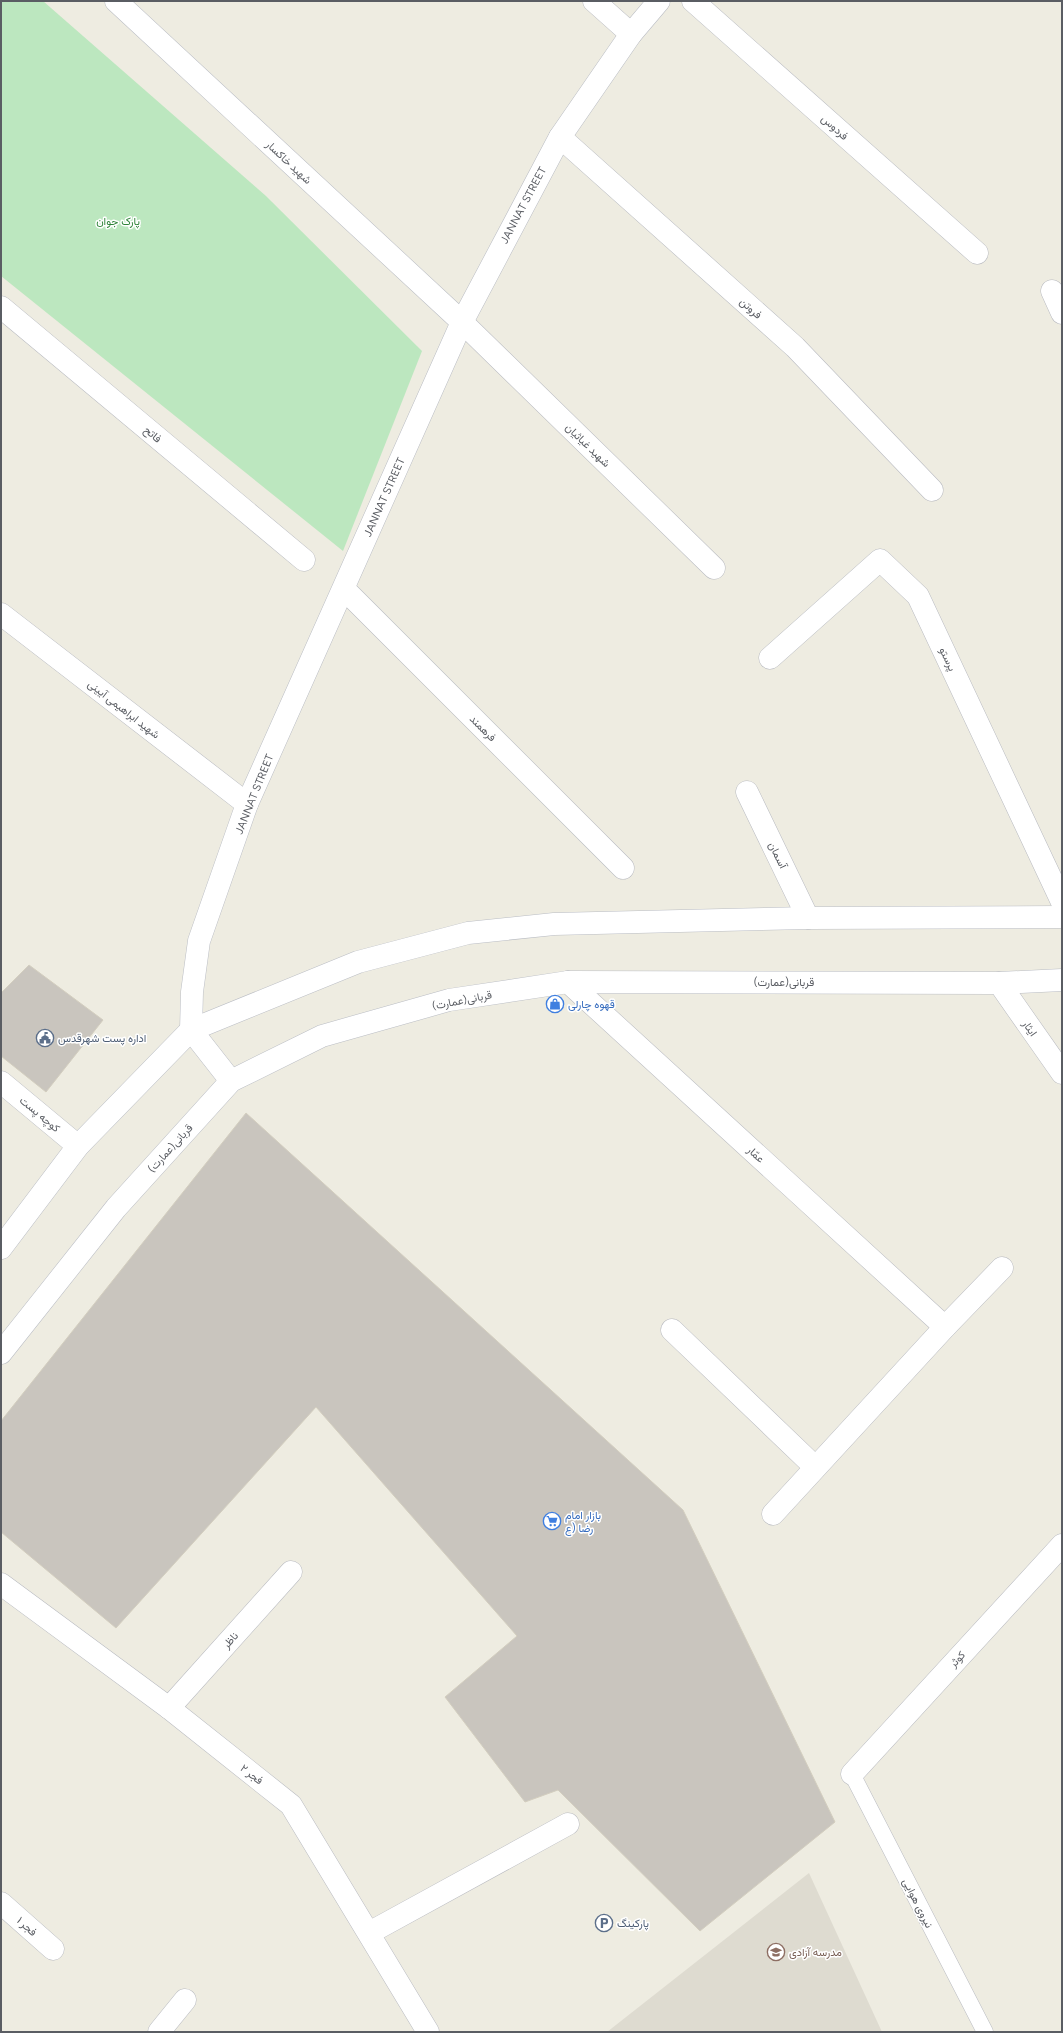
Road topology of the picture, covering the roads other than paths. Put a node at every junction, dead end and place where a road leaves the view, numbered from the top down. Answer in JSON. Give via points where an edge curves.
{"nodes":[{"id":1,"x":116,"y":1,"type":"edge"},
{"id":2,"x":594,"y":1,"type":"edge"},
{"id":3,"x":659,"y":1,"type":"edge"},
{"id":4,"x":693,"y":1,"type":"edge"},
{"id":5,"x":631,"y":34,"type":"junction"},
{"id":6,"x":560,"y":137,"type":"junction"},
{"id":7,"x":977,"y":253,"type":"dead end"},
{"id":8,"x":1052,"y":291,"type":"dead end"},
{"id":9,"x":1,"y":307,"type":"edge"},
{"id":10,"x":1062,"y":312,"type":"edge"},
{"id":11,"x":462,"y":322,"type":"junction"},
{"id":12,"x":932,"y":490,"type":"dead end"},
{"id":13,"x":304,"y":560,"type":"dead end"},
{"id":14,"x":714,"y":568,"type":"dead end"},
{"id":15,"x":344,"y":588,"type":"junction"},
{"id":16,"x":1,"y":614,"type":"edge"},
{"id":17,"x":770,"y":658,"type":"dead end"},
{"id":18,"x":747,"y":792,"type":"dead end"},
{"id":19,"x":248,"y":804,"type":"junction"},
{"id":20,"x":623,"y":868,"type":"dead end"},
{"id":21,"x":1062,"y":902,"type":"edge"},
{"id":22,"x":1062,"y":917,"type":"edge"},
{"id":23,"x":808,"y":918,"type":"junction"},
{"id":24,"x":1062,"y":980,"type":"edge"},
{"id":25,"x":568,"y":982,"type":"junction"},
{"id":26,"x":999,"y":983,"type":"junction"},
{"id":27,"x":191,"y":1030,"type":"junction"},
{"id":28,"x":1062,"y":1073,"type":"edge"},
{"id":29,"x":231,"y":1081,"type":"junction"},
{"id":30,"x":1,"y":1082,"type":"edge"},
{"id":31,"x":78,"y":1146,"type":"junction"},
{"id":32,"x":1,"y":1248,"type":"edge"},
{"id":33,"x":1002,"y":1268,"type":"dead end"},
{"id":34,"x":944,"y":1327,"type":"junction"},
{"id":35,"x":672,"y":1330,"type":"dead end"},
{"id":36,"x":1,"y":1353,"type":"edge"},
{"id":37,"x":815,"y":1467,"type":"junction"},
{"id":38,"x":773,"y":1514,"type":"dead end"},
{"id":39,"x":1062,"y":1545,"type":"edge"},
{"id":40,"x":291,"y":1572,"type":"dead end"},
{"id":41,"x":1,"y":1584,"type":"edge"},
{"id":42,"x":169,"y":1708,"type":"junction"},
{"id":43,"x":852,"y":1774,"type":"joint"},
{"id":44,"x":568,"y":1824,"type":"dead end"},
{"id":45,"x":1,"y":1903,"type":"edge"},
{"id":46,"x":369,"y":1933,"type":"junction"},
{"id":47,"x":53,"y":1949,"type":"dead end"},
{"id":48,"x":185,"y":2000,"type":"dead end"},
{"id":49,"x":159,"y":2032,"type":"edge"},
{"id":50,"x":428,"y":2032,"type":"edge"},
{"id":51,"x":984,"y":2032,"type":"edge"}],
"edges":[{"from":1,"to":11,"type":"street","name":"شهید خاکسار"},
{"from":2,"to":5,"type":"street"},
{"from":3,"to":5,"type":"street","name":"JANNAT STREET"},
{"from":4,"to":7,"type":"street","name":"فردوس"},
{"from":5,"to":6,"type":"street","name":"JANNAT STREET"},
{"from":6,"to":11,"type":"street","name":"JANNAT STREET"},
{"from":6,"to":12,"type":"street","name":"فروتن","via":[[795,347]]},
{"from":8,"to":10,"type":"street"},
{"from":9,"to":13,"type":"street","name":"فاتح"},
{"from":11,"to":14,"type":"street","name":"شهید غیاثیان"},
{"from":11,"to":15,"type":"street","name":"JANNAT STREET"},
{"from":15,"to":19,"type":"street","name":"JANNAT STREET"},
{"from":15,"to":20,"type":"street","name":"فرهمند"},
{"from":16,"to":19,"type":"street","name":"شهید ابراهیمی آیینی"},
{"from":17,"to":21,"type":"street","name":"پرستو","via":[[880,560],[918,596]]},
{"from":18,"to":23,"type":"street","name":"آسمان"},
{"from":19,"to":27,"type":"street","name":"JANNAT STREET","via":[[199,941],[192,992]]},
{"from":22,"to":23,"type":"street"},
{"from":23,"to":27,"type":"street","via":[[554,924],[468,933],[358,962]]},
{"from":24,"to":26,"type":"street","name":"(عمارت)قربانی"},
{"from":25,"to":26,"type":"street","name":"(عمارت)قربانی"},
{"from":25,"to":29,"type":"street","name":"(عمارت)قربانی","via":[[449,1000],[322,1036]]},
{"from":25,"to":34,"type":"street","name":"عمّار"},
{"from":26,"to":28,"type":"street","name":"ایثار"},
{"from":27,"to":29,"type":"street"},
{"from":27,"to":31,"type":"street"},
{"from":29,"to":36,"type":"street","name":"(عمارت)قربانی","via":[[116,1208]]},
{"from":30,"to":31,"type":"street","name":"کوچه پست"},
{"from":31,"to":32,"type":"street"},
{"from":33,"to":34,"type":"street"},
{"from":34,"to":37,"type":"street"},
{"from":35,"to":37,"type":"street"},
{"from":37,"to":38,"type":"street"},
{"from":39,"to":43,"type":"street","name":"کوثر"},
{"from":40,"to":42,"type":"street","name":"ناظر"},
{"from":41,"to":42,"type":"street","name":"فجر ۲"},
{"from":42,"to":46,"type":"street","name":"فجر ۲","via":[[291,1805]]},
{"from":43,"to":51,"type":"lane","name":"نیروی هوایی"},
{"from":44,"to":46,"type":"street"},
{"from":45,"to":47,"type":"street","name":"فجر ۱"},
{"from":46,"to":50,"type":"street","name":"فجر ۲"},
{"from":48,"to":49,"type":"street"}]}
